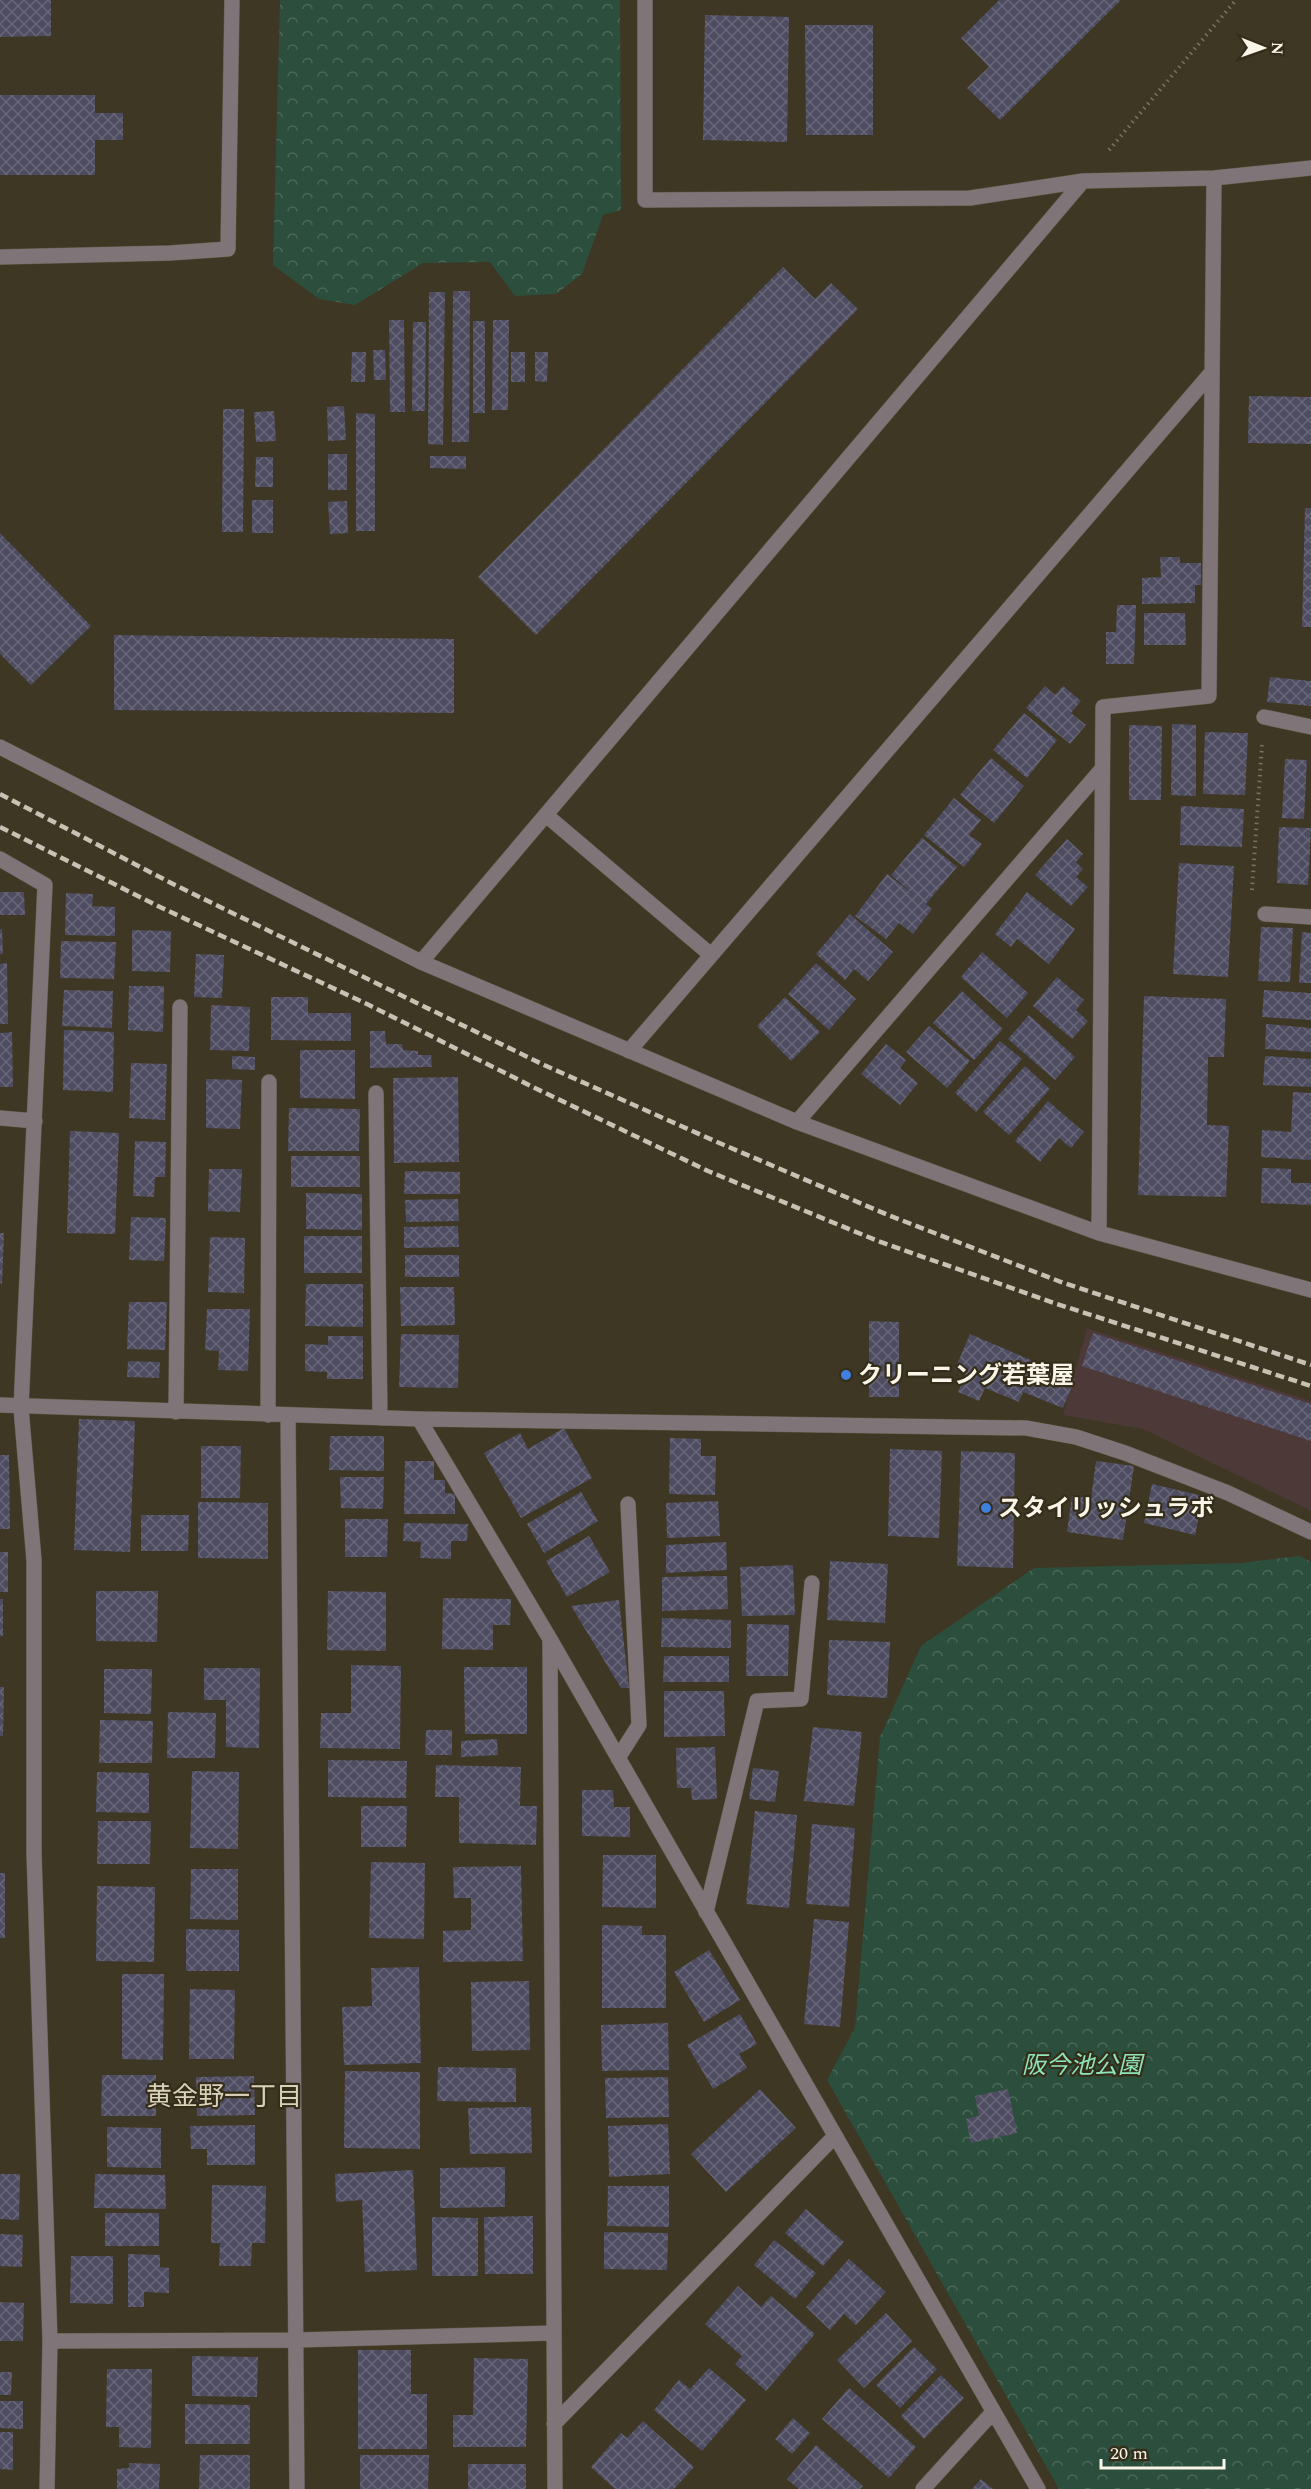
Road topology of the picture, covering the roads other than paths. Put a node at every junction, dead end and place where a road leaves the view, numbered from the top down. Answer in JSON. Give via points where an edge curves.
{"nodes":[{"id":1,"x":232,"y":0,"type":"edge"},
{"id":2,"x":645,"y":0,"type":"edge"},
{"id":3,"x":1311,"y":168,"type":"edge"},
{"id":4,"x":1214,"y":178,"type":"junction"},
{"id":5,"x":1083,"y":181,"type":"junction"},
{"id":6,"x":0,"y":256,"type":"edge"},
{"id":7,"x":1212,"y":372,"type":"junction"},
{"id":8,"x":1264,"y":717,"type":"road end"},
{"id":9,"x":1311,"y":727,"type":"edge"},
{"id":10,"x":0,"y":747,"type":"edge"},
{"id":11,"x":1102,"y":769,"type":"junction"},
{"id":12,"x":546,"y":815,"type":"junction"},
{"id":13,"x":0,"y":859,"type":"edge"},
{"id":14,"x":1265,"y":914,"type":"road end"},
{"id":15,"x":1311,"y":917,"type":"edge"},
{"id":16,"x":711,"y":955,"type":"junction"},
{"id":17,"x":421,"y":962,"type":"junction"},
{"id":18,"x":180,"y":1007,"type":"dead end"},
{"id":19,"x":629,"y":1051,"type":"junction"},
{"id":20,"x":269,"y":1082,"type":"dead end"},
{"id":21,"x":376,"y":1093,"type":"dead end"},
{"id":22,"x":0,"y":1118,"type":"edge"},
{"id":23,"x":35,"y":1121,"type":"junction"},
{"id":24,"x":797,"y":1122,"type":"junction"},
{"id":25,"x":1099,"y":1233,"type":"junction"},
{"id":26,"x":1311,"y":1290,"type":"edge"},
{"id":27,"x":0,"y":1405,"type":"edge"},
{"id":28,"x":21,"y":1408,"type":"junction"},
{"id":29,"x":176,"y":1412,"type":"junction"},
{"id":30,"x":268,"y":1415,"type":"junction"},
{"id":31,"x":288,"y":1416,"type":"junction"},
{"id":32,"x":380,"y":1418,"type":"junction"},
{"id":33,"x":419,"y":1419,"type":"junction"},
{"id":34,"x":628,"y":1504,"type":"dead end"},
{"id":35,"x":1311,"y":1532,"type":"edge"},
{"id":36,"x":812,"y":1583,"type":"dead end"},
{"id":37,"x":550,"y":1639,"type":"junction"},
{"id":38,"x":618,"y":1758,"type":"junction"},
{"id":39,"x":706,"y":1912,"type":"junction"},
{"id":40,"x":834,"y":2136,"type":"junction"},
{"id":41,"x":553,"y":2333,"type":"junction"},
{"id":42,"x":297,"y":2340,"type":"junction"},
{"id":43,"x":50,"y":2341,"type":"junction"},
{"id":44,"x":993,"y":2412,"type":"junction"},
{"id":45,"x":554,"y":2424,"type":"junction"},
{"id":46,"x":46,"y":2489,"type":"edge"},
{"id":47,"x":297,"y":2489,"type":"edge"},
{"id":48,"x":555,"y":2489,"type":"edge"},
{"id":49,"x":923,"y":2489,"type":"edge"},
{"id":50,"x":1038,"y":2489,"type":"edge"}],
"edges":[{"from":1,"to":6,"type":"street","via":[[228,249]]},
{"from":2,"to":5,"type":"street","via":[[645,200],[970,198]]},
{"from":3,"to":4,"type":"street"},
{"from":4,"to":5,"type":"street"},
{"from":4,"to":7,"type":"street"},
{"from":5,"to":12,"type":"street"},
{"from":7,"to":11,"type":"street","via":[[1209,696],[1103,707]]},
{"from":7,"to":16,"type":"street"},
{"from":8,"to":9,"type":"street"},
{"from":10,"to":17,"type":"street"},
{"from":11,"to":24,"type":"street"},
{"from":11,"to":25,"type":"street"},
{"from":12,"to":16,"type":"street"},
{"from":12,"to":17,"type":"street"},
{"from":13,"to":23,"type":"street","via":[[45,885]]},
{"from":14,"to":15,"type":"street"},
{"from":16,"to":19,"type":"street"},
{"from":17,"to":19,"type":"street"},
{"from":18,"to":29,"type":"street"},
{"from":19,"to":24,"type":"street"},
{"from":20,"to":30,"type":"street"},
{"from":21,"to":32,"type":"street"},
{"from":22,"to":23,"type":"street"},
{"from":23,"to":28,"type":"street"},
{"from":24,"to":25,"type":"street"},
{"from":25,"to":26,"type":"street"},
{"from":27,"to":28,"type":"street"},
{"from":28,"to":29,"type":"street"},
{"from":28,"to":43,"type":"street","via":[[34,1560],[34,1853]]},
{"from":29,"to":30,"type":"street"},
{"from":30,"to":31,"type":"street"},
{"from":31,"to":32,"type":"street"},
{"from":31,"to":42,"type":"street"},
{"from":32,"to":33,"type":"street"},
{"from":33,"to":35,"type":"street","via":[[1026,1428],[1076,1437],[1125,1453],[1228,1493]]},
{"from":33,"to":37,"type":"street"},
{"from":34,"to":38,"type":"street","via":[[639,1725]]},
{"from":36,"to":39,"type":"street","via":[[801,1699],[757,1701]]},
{"from":37,"to":38,"type":"street"},
{"from":37,"to":41,"type":"street"},
{"from":38,"to":39,"type":"street"},
{"from":39,"to":40,"type":"street"},
{"from":40,"to":44,"type":"street"},
{"from":40,"to":45,"type":"street"},
{"from":41,"to":42,"type":"street"},
{"from":41,"to":45,"type":"street"},
{"from":42,"to":43,"type":"street"},
{"from":42,"to":47,"type":"street"},
{"from":43,"to":46,"type":"street"},
{"from":44,"to":49,"type":"street"},
{"from":44,"to":50,"type":"street"},
{"from":45,"to":48,"type":"street"}]}
